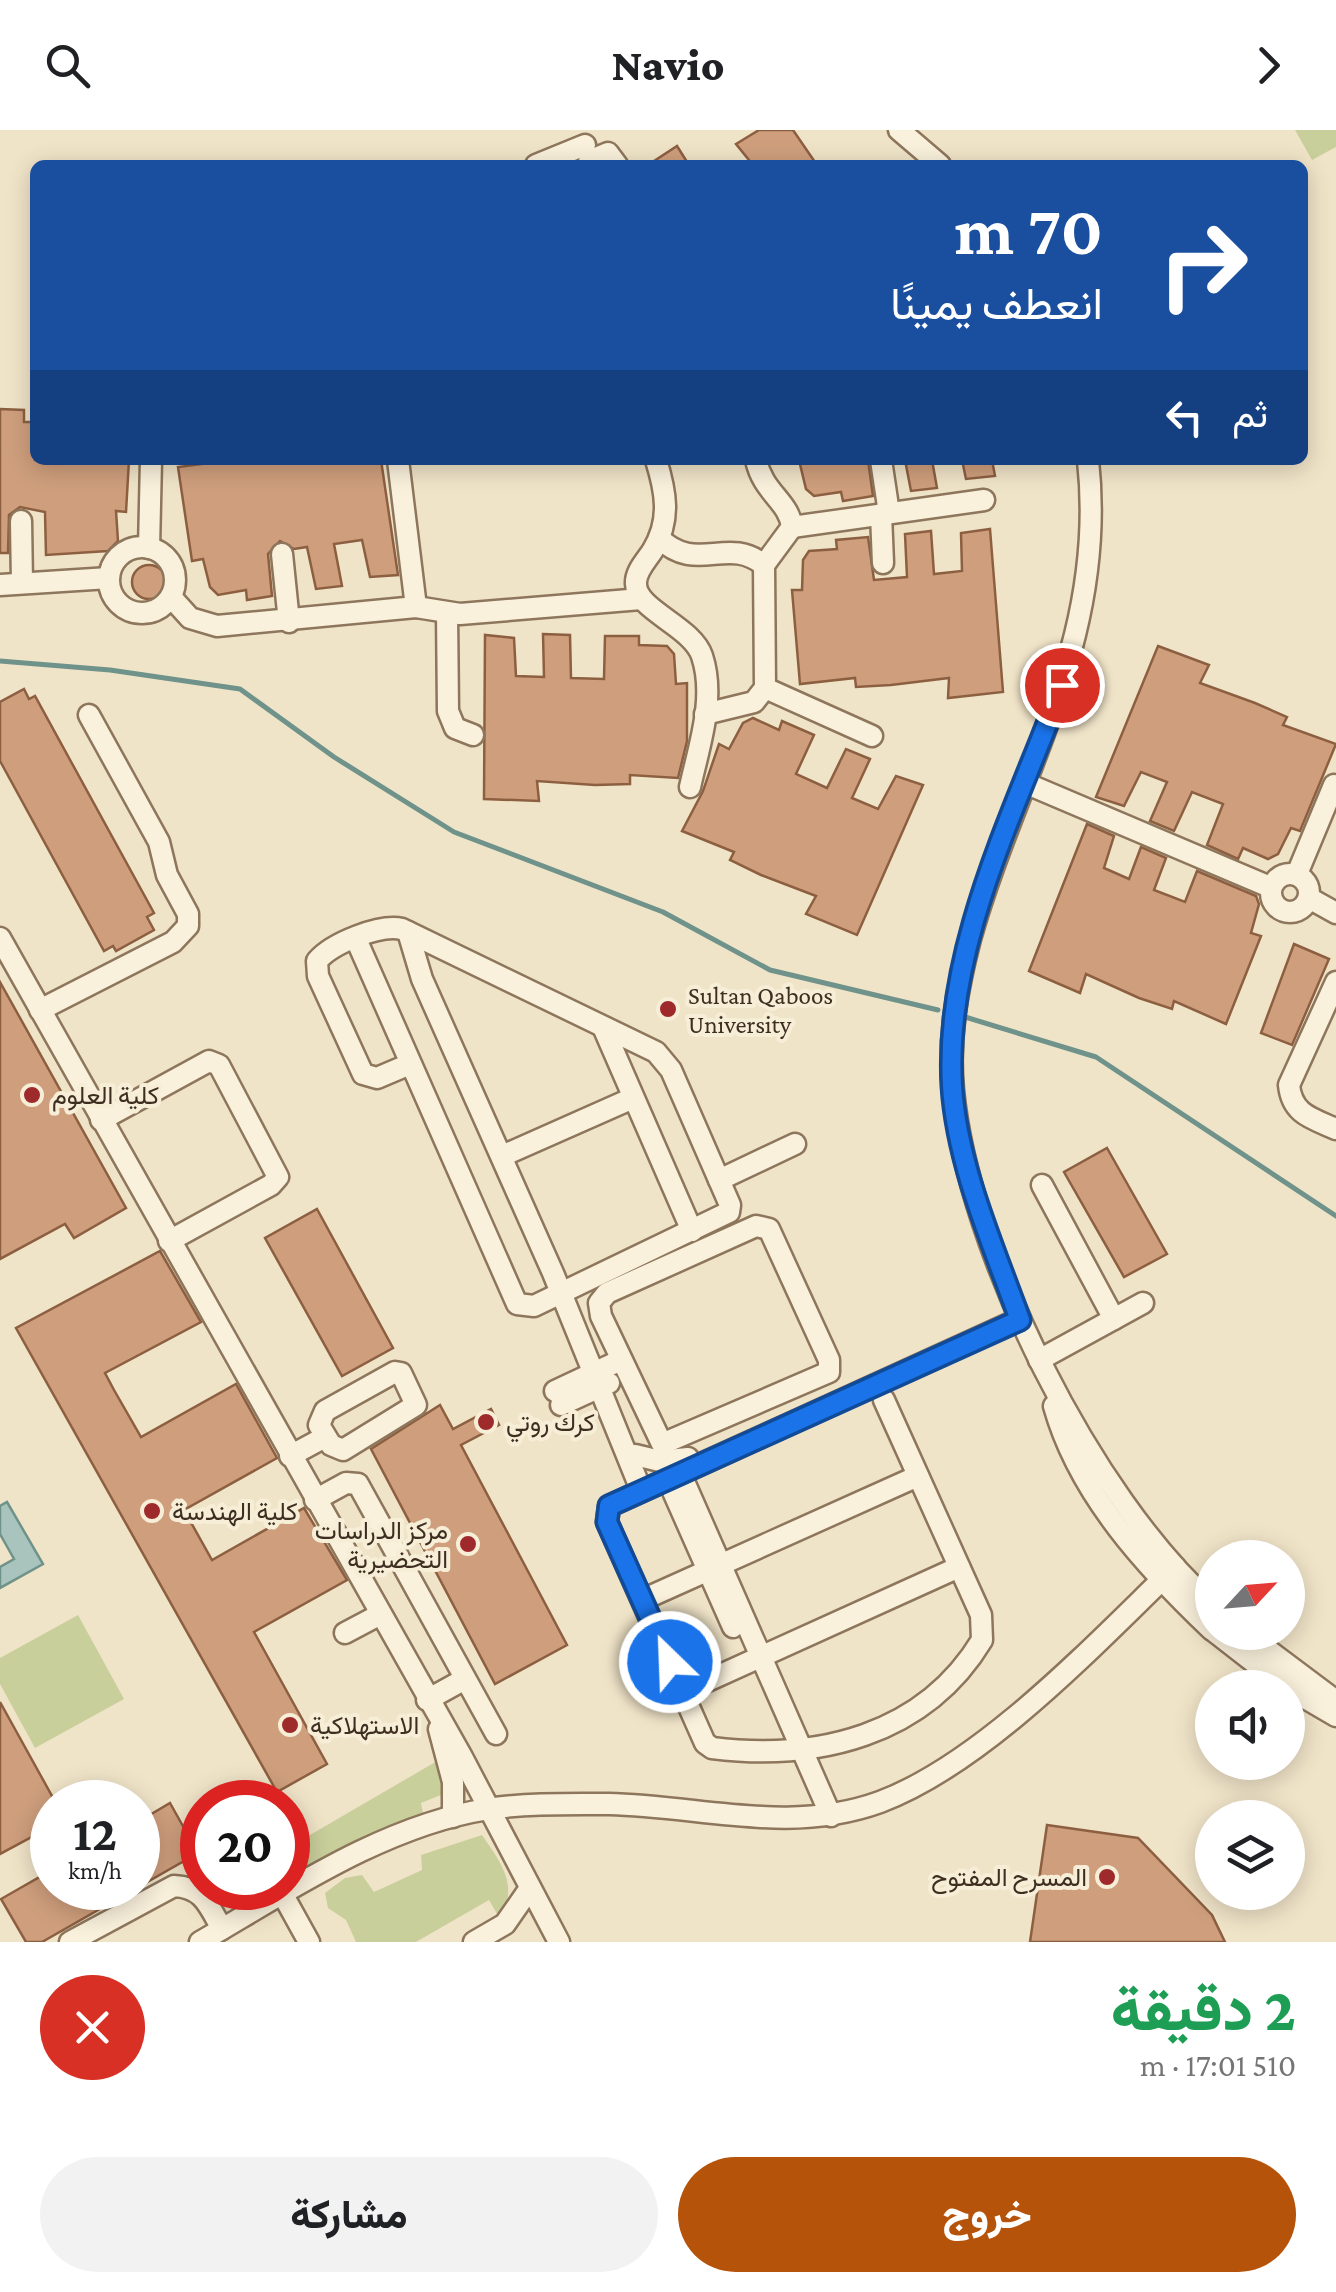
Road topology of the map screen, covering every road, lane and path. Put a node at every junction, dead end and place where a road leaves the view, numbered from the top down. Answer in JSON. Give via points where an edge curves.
{"nodes":[{"id":1,"x":899,"y":130,"type":"edge"},
{"id":2,"x":586,"y":150,"type":"edge"},
{"id":3,"x":553,"y":160,"type":"edge"},
{"id":4,"x":613,"y":160,"type":"edge"},
{"id":5,"x":934,"y":160,"type":"edge"},
{"id":6,"x":151,"y":465,"type":"edge"},
{"id":7,"x":399,"y":465,"type":"edge"},
{"id":8,"x":657,"y":465,"type":"edge"},
{"id":9,"x":757,"y":465,"type":"edge"},
{"id":10,"x":881,"y":465,"type":"edge"},
{"id":11,"x":1088,"y":465,"type":"edge"},
{"id":12,"x":984,"y":500,"type":"dead end"},
{"id":13,"x":885,"y":514,"type":"junction"},
{"id":14,"x":21,"y":521,"type":"dead end"},
{"id":15,"x":792,"y":527,"type":"junction"},
{"id":16,"x":659,"y":538,"type":"junction"},
{"id":17,"x":149,"y":548,"type":"junction"},
{"id":18,"x":282,"y":554,"type":"dead end"},
{"id":19,"x":883,"y":563,"type":"dead end"},
{"id":20,"x":764,"y":566,"type":"junction"},
{"id":21,"x":108,"y":578,"type":"junction"},
{"id":22,"x":22,"y":583,"type":"junction"},
{"id":23,"x":0,"y":584,"type":"edge"},
{"id":24,"x":171,"y":597,"type":"junction"},
{"id":25,"x":641,"y":598,"type":"junction"},
{"id":26,"x":416,"y":607,"type":"junction"},
{"id":27,"x":447,"y":613,"type":"junction"},
{"id":28,"x":289,"y":622,"type":"junction"},
{"id":29,"x":765,"y":688,"type":"junction"},
{"id":30,"x":705,"y":714,"type":"junction"},
{"id":31,"x":89,"y":715,"type":"dead end"},
{"id":32,"x":473,"y":736,"type":"dead end"},
{"id":33,"x":872,"y":736,"type":"dead end"},
{"id":34,"x":1025,"y":783,"type":"junction"},
{"id":35,"x":1334,"y":786,"type":"edge"},
{"id":36,"x":690,"y":787,"type":"dead end"},
{"id":37,"x":1297,"y":874,"type":"junction"},
{"id":38,"x":1270,"y":887,"type":"junction"},
{"id":39,"x":1309,"y":898,"type":"junction"},
{"id":40,"x":1336,"y":914,"type":"edge"},
{"id":41,"x":408,"y":932,"type":"junction"},
{"id":42,"x":0,"y":938,"type":"edge"},
{"id":43,"x":356,"y":939,"type":"junction"},
{"id":44,"x":1336,"y":982,"type":"edge"},
{"id":45,"x":40,"y":1010,"type":"junction"},
{"id":46,"x":603,"y":1027,"type":"junction"},
{"id":47,"x":410,"y":1064,"type":"junction"},
{"id":48,"x":633,"y":1098,"type":"junction"},
{"id":49,"x":101,"y":1120,"type":"junction"},
{"id":50,"x":1336,"y":1129,"type":"edge"},
{"id":51,"x":795,"y":1144,"type":"dead end"},
{"id":52,"x":502,"y":1156,"type":"junction"},
{"id":53,"x":719,"y":1180,"type":"junction"},
{"id":54,"x":1042,"y":1185,"type":"dead end"},
{"id":55,"x":692,"y":1232,"type":"junction"},
{"id":56,"x":169,"y":1241,"type":"junction"},
{"id":57,"x":560,"y":1293,"type":"junction"},
{"id":58,"x":1143,"y":1303,"type":"dead end"},
{"id":59,"x":1114,"y":1319,"type":"junction"},
{"id":60,"x":1020,"y":1320,"type":"junction"},
{"id":61,"x":1039,"y":1360,"type":"junction"},
{"id":62,"x":624,"y":1367,"type":"junction"},
{"id":63,"x":596,"y":1381,"type":"junction"},
{"id":64,"x":558,"y":1398,"type":"dead end"},
{"id":65,"x":884,"y":1400,"type":"dead end"},
{"id":66,"x":608,"y":1410,"type":"junction"},
{"id":67,"x":325,"y":1437,"type":"junction"},
{"id":68,"x":634,"y":1454,"type":"junction"},
{"id":69,"x":290,"y":1456,"type":"junction"},
{"id":70,"x":918,"y":1476,"type":"junction"},
{"id":71,"x":663,"y":1477,"type":"junction"},
{"id":72,"x":314,"y":1500,"type":"junction"},
{"id":73,"x":714,"y":1567,"type":"junction"},
{"id":74,"x":959,"y":1567,"type":"junction"},
{"id":75,"x":1160,"y":1572,"type":"junction"},
{"id":76,"x":1195,"y":1594,"type":"edge"},
{"id":77,"x":1177,"y":1597,"type":"junction"},
{"id":78,"x":642,"y":1600,"type":"junction"},
{"id":79,"x":1126,"y":1613,"type":"junction"},
{"id":80,"x":1195,"y":1614,"type":"edge"},
{"id":81,"x":379,"y":1615,"type":"junction"},
{"id":82,"x":345,"y":1633,"type":"dead end"},
{"id":83,"x":1238,"y":1650,"type":"edge"},
{"id":84,"x":1268,"y":1650,"type":"edge"},
{"id":85,"x":755,"y":1660,"type":"junction"},
{"id":86,"x":1264,"y":1670,"type":"edge"},
{"id":87,"x":465,"y":1678,"type":"junction"},
{"id":88,"x":684,"y":1692,"type":"junction"},
{"id":89,"x":1305,"y":1698,"type":"edge"},
{"id":90,"x":426,"y":1700,"type":"junction"},
{"id":91,"x":1336,"y":1700,"type":"edge"},
{"id":92,"x":1336,"y":1716,"type":"edge"},
{"id":93,"x":439,"y":1722,"type":"junction"},
{"id":94,"x":496,"y":1734,"type":"dead end"},
{"id":95,"x":796,"y":1752,"type":"junction"},
{"id":96,"x":490,"y":1809,"type":"junction"},
{"id":97,"x":453,"y":1817,"type":"junction"},
{"id":98,"x":825,"y":1817,"type":"junction"},
{"id":99,"x":310,"y":1881,"type":"edge"},
{"id":100,"x":530,"y":1888,"type":"junction"},
{"id":101,"x":256,"y":1910,"type":"edge"},
{"id":102,"x":291,"y":1910,"type":"edge"},
{"id":103,"x":222,"y":1929,"type":"junction"},
{"id":104,"x":70,"y":1942,"type":"edge"},
{"id":105,"x":200,"y":1942,"type":"edge"},
{"id":106,"x":309,"y":1942,"type":"edge"},
{"id":107,"x":474,"y":1942,"type":"edge"},
{"id":108,"x":559,"y":1942,"type":"edge"}],
"edges":[{"from":1,"to":5,"type":"lane"},
{"from":2,"to":3,"type":"lane"},
{"from":2,"to":4,"type":"lane"},
{"from":6,"to":17,"type":"lane"},
{"from":7,"to":26,"type":"lane"},
{"from":8,"to":16,"type":"lane","via":[[666,502]]},
{"from":9,"to":15,"type":"lane"},
{"from":10,"to":13,"type":"lane"},
{"from":11,"to":34,"type":"lane","via":[[1090,546],[1080,627]]},
{"from":12,"to":13,"type":"lane"},
{"from":13,"to":15,"type":"lane"},
{"from":13,"to":19,"type":"lane"},
{"from":14,"to":22,"type":"lane"},
{"from":15,"to":20,"type":"lane"},
{"from":16,"to":20,"type":"lane","via":[[686,557],[742,552]]},
{"from":16,"to":25,"type":"lane","via":[[636,578]]},
{"from":17,"to":21,"type":"lane","via":[[118,557]]},
{"from":17,"to":24,"type":"lane","via":[[174,573]]},
{"from":18,"to":28,"type":"lane"},
{"from":20,"to":29,"type":"lane"},
{"from":21,"to":22,"type":"lane"},
{"from":21,"to":24,"type":"lane","via":[[127,610],[152,612]]},
{"from":22,"to":23,"type":"lane"},
{"from":24,"to":28,"type":"lane","via":[[203,624]]},
{"from":25,"to":27,"type":"lane"},
{"from":25,"to":30,"type":"lane","via":[[698,648]]},
{"from":26,"to":27,"type":"lane"},
{"from":26,"to":28,"type":"lane"},
{"from":27,"to":32,"type":"lane","via":[[448,711],[456,728]]},
{"from":29,"to":30,"type":"lane","via":[[754,702]]},
{"from":29,"to":33,"type":"lane"},
{"from":30,"to":36,"type":"lane"},
{"from":31,"to":45,"type":"lane","via":[[159,842],[188,926],[174,942]]},
{"from":34,"to":38,"type":"lane"},
{"from":34,"to":60,"type":"lane","via":[[972,929],[952,1038],[960,1138]]},
{"from":35,"to":37,"type":"lane"},
{"from":37,"to":38,"type":"lane","via":[[1281,875]]},
{"from":37,"to":39,"type":"lane","via":[[1308,884]]},
{"from":38,"to":39,"type":"lane","via":[[1271,902],[1282,911],[1298,910]]},
{"from":39,"to":40,"type":"lane"},
{"from":41,"to":43,"type":"lane","via":[[386,928]]},
{"from":41,"to":46,"type":"lane"},
{"from":41,"to":52,"type":"lane","via":[[422,979]]},
{"from":42,"to":45,"type":"lane"},
{"from":43,"to":47,"type":"lane"},
{"from":43,"to":47,"type":"lane","via":[[322,954],[318,976],[363,1074],[377,1078]]},
{"from":44,"to":50,"type":"lane","via":[[1290,1085],[1291,1103],[1302,1114]]},
{"from":45,"to":49,"type":"lane"},
{"from":46,"to":48,"type":"lane"},
{"from":46,"to":53,"type":"lane","via":[[668,1063]]},
{"from":47,"to":57,"type":"lane","via":[[513,1298],[528,1308]]},
{"from":48,"to":52,"type":"lane"},
{"from":48,"to":55,"type":"lane"},
{"from":49,"to":56,"type":"lane"},
{"from":49,"to":56,"type":"lane","via":[[209,1061],[219,1065],[278,1177]]},
{"from":51,"to":53,"type":"lane"},
{"from":52,"to":57,"type":"lane"},
{"from":53,"to":55,"type":"lane","via":[[729,1212]]},
{"from":54,"to":59,"type":"lane"},
{"from":55,"to":57,"type":"lane"},
{"from":56,"to":69,"type":"lane"},
{"from":57,"to":63,"type":"lane"},
{"from":58,"to":59,"type":"lane"},
{"from":59,"to":61,"type":"lane"},
{"from":60,"to":61,"type":"lane"},
{"from":60,"to":71,"type":"lane"},
{"from":61,"to":75,"type":"lane"},
{"from":62,"to":62,"type":"lane","via":[[659,1441],[667,1445],[823,1378],[831,1368],[772,1233],[761,1225],[602,1297],[598,1310]]},
{"from":62,"to":63,"type":"lane"},
{"from":63,"to":64,"type":"lane"},
{"from":63,"to":66,"type":"lane"},
{"from":65,"to":70,"type":"lane"},
{"from":66,"to":68,"type":"lane"},
{"from":66,"to":71,"type":"lane"},
{"from":67,"to":67,"type":"lane","via":[[342,1450],[410,1411],[415,1398],[401,1373],[325,1411],[319,1424]]},
{"from":67,"to":69,"type":"lane"},
{"from":68,"to":71,"type":"lane"},
{"from":68,"to":71,"type":"lane","via":[[651,1460]]},
{"from":69,"to":72,"type":"lane"},
{"from":70,"to":73,"type":"lane"},
{"from":70,"to":74,"type":"lane"},
{"from":71,"to":73,"type":"lane"},
{"from":71,"to":78,"type":"lane","via":[[613,1502],[606,1516]]},
{"from":72,"to":81,"type":"lane"},
{"from":72,"to":87,"type":"lane","via":[[358,1484]]},
{"from":73,"to":78,"type":"lane"},
{"from":73,"to":85,"type":"lane"},
{"from":74,"to":85,"type":"lane"},
{"from":74,"to":95,"type":"lane","via":[[984,1632],[958,1672],[926,1706],[888,1726]]},
{"from":75,"to":76,"type":"lane"},
{"from":75,"to":77,"type":"lane"},
{"from":75,"to":79,"type":"lane"},
{"from":77,"to":79,"type":"lane"},
{"from":77,"to":80,"type":"lane"},
{"from":78,"to":88,"type":"lane"},
{"from":79,"to":98,"type":"lane","via":[[968,1754],[881,1802]]},
{"from":81,"to":82,"type":"lane"},
{"from":81,"to":90,"type":"lane"},
{"from":83,"to":86,"type":"lane"},
{"from":84,"to":91,"type":"lane"},
{"from":85,"to":88,"type":"lane"},
{"from":85,"to":95,"type":"lane"},
{"from":87,"to":90,"type":"lane"},
{"from":87,"to":94,"type":"lane"},
{"from":88,"to":95,"type":"lane","via":[[712,1748]]},
{"from":89,"to":92,"type":"lane"},
{"from":90,"to":93,"type":"lane"},
{"from":93,"to":96,"type":"lane"},
{"from":93,"to":97,"type":"lane","via":[[453,1782]]},
{"from":95,"to":98,"type":"lane"},
{"from":96,"to":97,"type":"lane"},
{"from":96,"to":98,"type":"lane","via":[[612,1804],[791,1821]]},
{"from":96,"to":100,"type":"lane"},
{"from":97,"to":99,"type":"lane"},
{"from":100,"to":107,"type":"lane","via":[[505,1924]]},
{"from":100,"to":108,"type":"lane"},
{"from":101,"to":103,"type":"lane"},
{"from":102,"to":106,"type":"lane"},
{"from":103,"to":104,"type":"lane","via":[[202,1896],[174,1886]]},
{"from":103,"to":105,"type":"lane"}]}
